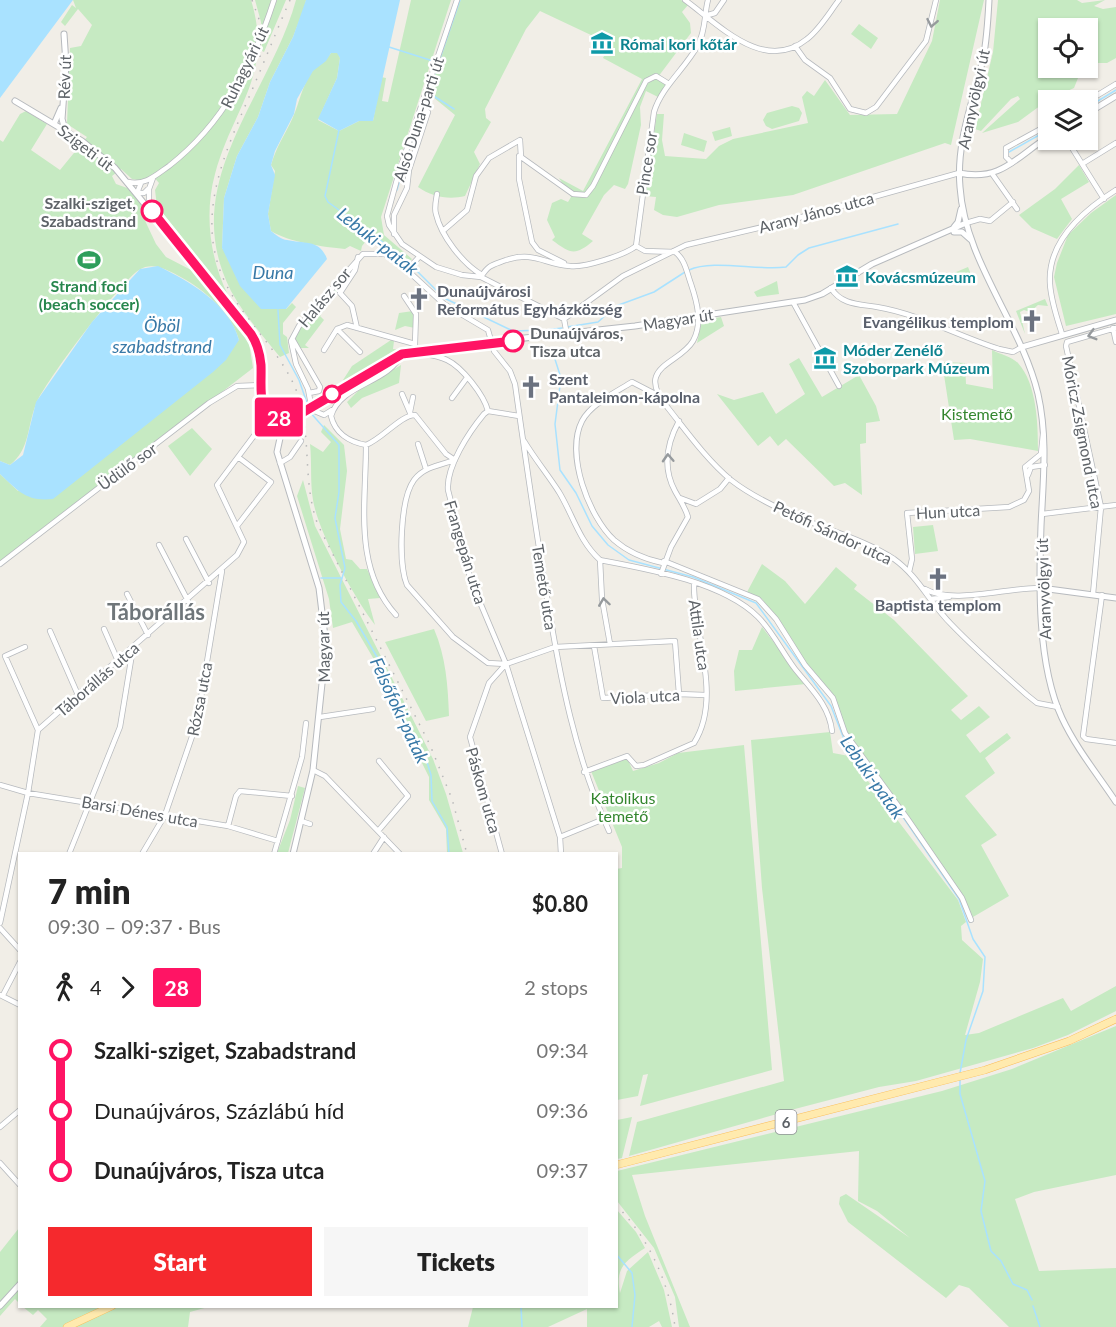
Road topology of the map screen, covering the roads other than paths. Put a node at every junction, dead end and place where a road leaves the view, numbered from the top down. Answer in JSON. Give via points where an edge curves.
{"nodes":[{"id":1,"x":274,"y":0,"type":"edge"},
{"id":2,"x":457,"y":0,"type":"edge"},
{"id":3,"x":685,"y":0,"type":"edge"},
{"id":4,"x":724,"y":0,"type":"edge"},
{"id":5,"x":839,"y":0,"type":"edge"},
{"id":6,"x":936,"y":0,"type":"edge"},
{"id":7,"x":989,"y":0,"type":"edge"},
{"id":8,"x":707,"y":3,"type":"edge"},
{"id":9,"x":695,"y":7,"type":"junction"},
{"id":10,"x":708,"y":15,"type":"junction"},
{"id":11,"x":64,"y":34,"type":"dead end"},
{"id":12,"x":795,"y":46,"type":"junction"},
{"id":13,"x":669,"y":84,"type":"junction"},
{"id":14,"x":1116,"y":84,"type":"edge"},
{"id":15,"x":1098,"y":95,"type":"edge"},
{"id":16,"x":1116,"y":96,"type":"edge"},
{"id":17,"x":15,"y":101,"type":"dead end"},
{"id":18,"x":63,"y":104,"type":"junction"},
{"id":19,"x":1098,"y":107,"type":"edge"},
{"id":20,"x":425,"y":109,"type":"dead end"},
{"id":21,"x":54,"y":124,"type":"junction"},
{"id":22,"x":65,"y":130,"type":"junction"},
{"id":23,"x":1038,"y":130,"type":"edge"},
{"id":24,"x":1116,"y":143,"type":"edge"},
{"id":25,"x":1038,"y":144,"type":"edge"},
{"id":26,"x":1073,"y":150,"type":"edge"},
{"id":27,"x":521,"y":157,"type":"junction"},
{"id":28,"x":1012,"y":163,"type":"junction"},
{"id":29,"x":1082,"y":164,"type":"junction"},
{"id":30,"x":959,"y":173,"type":"junction"},
{"id":31,"x":993,"y":175,"type":"junction"},
{"id":32,"x":969,"y":176,"type":"junction"},
{"id":33,"x":153,"y":178,"type":"junction"},
{"id":34,"x":959,"y":181,"type":"junction"},
{"id":35,"x":128,"y":182,"type":"junction"},
{"id":36,"x":141,"y":183,"type":"junction"},
{"id":37,"x":148,"y":189,"type":"junction"},
{"id":38,"x":1116,"y":190,"type":"edge"},
{"id":39,"x":137,"y":193,"type":"junction"},
{"id":40,"x":437,"y":194,"type":"dead end"},
{"id":41,"x":1104,"y":199,"type":"junction"},
{"id":42,"x":1012,"y":202,"type":"junction"},
{"id":43,"x":962,"y":204,"type":"junction"},
{"id":44,"x":149,"y":207,"type":"junction"},
{"id":45,"x":1017,"y":209,"type":"dead end"},
{"id":46,"x":966,"y":223,"type":"junction"},
{"id":47,"x":444,"y":230,"type":"junction"},
{"id":48,"x":946,"y":233,"type":"junction"},
{"id":49,"x":395,"y":235,"type":"junction"},
{"id":50,"x":636,"y":246,"type":"junction"},
{"id":51,"x":975,"y":246,"type":"junction"},
{"id":52,"x":673,"y":251,"type":"junction"},
{"id":53,"x":374,"y":254,"type":"joint"},
{"id":54,"x":358,"y":257,"type":"junction"},
{"id":55,"x":419,"y":257,"type":"junction"},
{"id":56,"x":546,"y":257,"type":"junction"},
{"id":57,"x":409,"y":269,"type":"junction"},
{"id":58,"x":481,"y":276,"type":"junction"},
{"id":59,"x":831,"y":288,"type":"junction"},
{"id":60,"x":404,"y":296,"type":"dead end"},
{"id":61,"x":793,"y":302,"type":"junction"},
{"id":62,"x":698,"y":316,"type":"junction"},
{"id":63,"x":1116,"y":320,"type":"edge"},
{"id":64,"x":564,"y":322,"type":"junction"},
{"id":65,"x":357,"y":328,"type":"junction"},
{"id":66,"x":1115,"y":328,"type":"edge"},
{"id":67,"x":337,"y":329,"type":"junction"},
{"id":68,"x":566,"y":333,"type":"junction"},
{"id":69,"x":1062,"y":334,"type":"junction"},
{"id":70,"x":291,"y":338,"type":"junction"},
{"id":71,"x":1116,"y":342,"type":"edge"},
{"id":72,"x":492,"y":344,"type":"junction"},
{"id":73,"x":1022,"y":347,"type":"junction"},
{"id":74,"x":414,"y":349,"type":"junction"},
{"id":75,"x":324,"y":350,"type":"dead end"},
{"id":76,"x":360,"y":352,"type":"dead end"},
{"id":77,"x":402,"y":354,"type":"junction"},
{"id":78,"x":466,"y":379,"type":"junction"},
{"id":79,"x":260,"y":385,"type":"junction"},
{"id":80,"x":839,"y":386,"type":"dead end"},
{"id":81,"x":309,"y":393,"type":"junction"},
{"id":82,"x":402,"y":394,"type":"dead end"},
{"id":83,"x":413,"y":397,"type":"dead end"},
{"id":84,"x":661,"y":397,"type":"junction"},
{"id":85,"x":452,"y":398,"type":"dead end"},
{"id":86,"x":333,"y":411,"type":"junction"},
{"id":87,"x":488,"y":411,"type":"junction"},
{"id":88,"x":272,"y":413,"type":"junction"},
{"id":89,"x":410,"y":413,"type":"junction"},
{"id":90,"x":296,"y":416,"type":"junction"},
{"id":91,"x":519,"y":416,"type":"junction"},
{"id":92,"x":279,"y":419,"type":"junction"},
{"id":93,"x":679,"y":421,"type":"junction"},
{"id":94,"x":284,"y":426,"type":"junction"},
{"id":95,"x":1043,"y":434,"type":"junction"},
{"id":96,"x":523,"y":439,"type":"junction"},
{"id":97,"x":301,"y":441,"type":"dead end"},
{"id":98,"x":418,"y":444,"type":"dead end"},
{"id":99,"x":366,"y":445,"type":"junction"},
{"id":100,"x":238,"y":457,"type":"junction"},
{"id":101,"x":1045,"y":458,"type":"junction"},
{"id":102,"x":1034,"y":459,"type":"junction"},
{"id":103,"x":455,"y":460,"type":"junction"},
{"id":104,"x":280,"y":463,"type":"junction"},
{"id":105,"x":1045,"y":465,"type":"junction"},
{"id":106,"x":1036,"y":466,"type":"junction"},
{"id":107,"x":426,"y":469,"type":"junction"},
{"id":108,"x":1044,"y":474,"type":"junction"},
{"id":109,"x":729,"y":478,"type":"junction"},
{"id":110,"x":1028,"y":481,"type":"junction"},
{"id":111,"x":678,"y":496,"type":"junction"},
{"id":112,"x":1116,"y":505,"type":"edge"},
{"id":113,"x":1101,"y":507,"type":"junction"},
{"id":114,"x":1042,"y":514,"type":"junction"},
{"id":115,"x":237,"y":526,"type":"junction"},
{"id":116,"x":186,"y":539,"type":"dead end"},
{"id":117,"x":159,"y":544,"type":"dead end"},
{"id":118,"x":600,"y":560,"type":"junction"},
{"id":119,"x":664,"y":562,"type":"junction"},
{"id":120,"x":0,"y":564,"type":"edge"},
{"id":121,"x":222,"y":571,"type":"junction"},
{"id":122,"x":909,"y":572,"type":"junction"},
{"id":123,"x":661,"y":574,"type":"junction"},
{"id":124,"x":209,"y":583,"type":"junction"},
{"id":125,"x":694,"y":584,"type":"junction"},
{"id":126,"x":921,"y":586,"type":"junction"},
{"id":127,"x":1041,"y":588,"type":"junction"},
{"id":128,"x":127,"y":594,"type":"dead end"},
{"id":129,"x":1093,"y":594,"type":"junction"},
{"id":130,"x":955,"y":595,"type":"junction"},
{"id":131,"x":1102,"y":595,"type":"junction"},
{"id":132,"x":1116,"y":597,"type":"edge"},
{"id":133,"x":931,"y":599,"type":"junction"},
{"id":134,"x":188,"y":601,"type":"junction"},
{"id":135,"x":396,"y":615,"type":"dead end"},
{"id":136,"x":104,"y":628,"type":"dead end"},
{"id":137,"x":50,"y":631,"type":"dead end"},
{"id":138,"x":148,"y":635,"type":"junction"},
{"id":139,"x":610,"y":644,"type":"junction"},
{"id":140,"x":594,"y":646,"type":"junction"},
{"id":141,"x":25,"y":647,"type":"dead end"},
{"id":142,"x":133,"y":647,"type":"junction"},
{"id":143,"x":555,"y":647,"type":"junction"},
{"id":144,"x":118,"y":661,"type":"junction"},
{"id":145,"x":506,"y":664,"type":"junction"},
{"id":146,"x":679,"y":694,"type":"junction"},
{"id":147,"x":78,"y":695,"type":"junction"},
{"id":148,"x":705,"y":695,"type":"junction"},
{"id":149,"x":1058,"y":707,"type":"junction"},
{"id":150,"x":373,"y":709,"type":"dead end"},
{"id":151,"x":320,"y":717,"type":"junction"},
{"id":152,"x":306,"y":723,"type":"dead end"},
{"id":153,"x":38,"y":730,"type":"junction"},
{"id":154,"x":832,"y":731,"type":"dead end"},
{"id":155,"x":1116,"y":743,"type":"edge"},
{"id":156,"x":380,"y":761,"type":"dead end"},
{"id":157,"x":313,"y":770,"type":"junction"},
{"id":158,"x":584,"y":772,"type":"junction"},
{"id":159,"x":0,"y":785,"type":"edge"},
{"id":160,"x":28,"y":793,"type":"junction"},
{"id":161,"x":292,"y":796,"type":"junction"},
{"id":162,"x":1116,"y":802,"type":"edge"},
{"id":163,"x":92,"y":803,"type":"junction"},
{"id":164,"x":165,"y":815,"type":"junction"},
{"id":165,"x":604,"y":819,"type":"junction"},
{"id":166,"x":302,"y":821,"type":"junction"},
{"id":167,"x":310,"y":824,"type":"dead end"},
{"id":168,"x":228,"y":826,"type":"junction"},
{"id":169,"x":378,"y":831,"type":"junction"},
{"id":170,"x":609,"y":831,"type":"dead end"},
{"id":171,"x":384,"y":837,"type":"junction"},
{"id":172,"x":560,"y":837,"type":"junction"},
{"id":173,"x":278,"y":841,"type":"junction"},
{"id":174,"x":70,"y":852,"type":"edge"},
{"id":175,"x":143,"y":852,"type":"edge"},
{"id":176,"x":275,"y":852,"type":"edge"},
{"id":177,"x":294,"y":852,"type":"edge"},
{"id":178,"x":374,"y":852,"type":"edge"},
{"id":179,"x":398,"y":852,"type":"edge"},
{"id":180,"x":501,"y":852,"type":"edge"},
{"id":181,"x":561,"y":852,"type":"edge"},
{"id":182,"x":971,"y":920,"type":"dead end"},
{"id":183,"x":0,"y":925,"type":"edge"},
{"id":184,"x":18,"y":948,"type":"edge"},
{"id":185,"x":18,"y":966,"type":"edge"},
{"id":186,"x":2,"y":995,"type":"edge"},
{"id":187,"x":18,"y":1004,"type":"edge"},
{"id":188,"x":1116,"y":1019,"type":"edge"},
{"id":189,"x":18,"y":1112,"type":"edge"},
{"id":190,"x":0,"y":1127,"type":"edge"},
{"id":191,"x":0,"y":1163,"type":"edge"},
{"id":192,"x":618,"y":1164,"type":"edge"},
{"id":193,"x":18,"y":1183,"type":"edge"},
{"id":194,"x":18,"y":1286,"type":"edge"},
{"id":195,"x":0,"y":1306,"type":"edge"},
{"id":196,"x":108,"y":1308,"type":"edge"},
{"id":197,"x":67,"y":1327,"type":"edge"}],
"edges":[{"from":1,"to":33,"type":"street","name":"Ruhagyári út","via":[[248,68],[222,114],[196,143]]},
{"from":2,"to":49,"type":"street","name":"Alsó Duna-parti út","via":[[389,209],[388,219]]},
{"from":3,"to":9,"type":"street"},
{"from":4,"to":10,"type":"street","via":[[715,13]]},
{"from":5,"to":12,"type":"street","via":[[812,35]]},
{"from":6,"to":12,"type":"street","one_way":true,"via":[[924,45],[876,107],[862,113],[850,109],[831,78],[805,60]]},
{"from":7,"to":30,"type":"street","name":"Aranyvölgyi út","via":[[985,47],[963,131]]},
{"from":8,"to":9,"type":"street"},
{"from":8,"to":10,"type":"street"},
{"from":9,"to":10,"type":"street"},
{"from":10,"to":12,"type":"street","via":[[753,47],[779,51]]},
{"from":10,"to":13,"type":"street","name":"Pince sor","via":[[698,45]]},
{"from":11,"to":18,"type":"street","name":"Rév út"},
{"from":13,"to":27,"type":"street","via":[[656,76],[646,81],[586,195],[573,194]]},
{"from":13,"to":50,"type":"street","name":"Pince sor","via":[[654,112]]},
{"from":14,"to":15,"type":"street"},
{"from":16,"to":19,"type":"street"},
{"from":17,"to":21,"type":"street","name":"Szigeti út"},
{"from":18,"to":21,"type":"street"},
{"from":18,"to":22,"type":"street","name":"Rév út"},
{"from":20,"to":49,"type":"street","via":[[428,111],[410,164],[407,188],[394,215]]},
{"from":21,"to":22,"type":"street","name":"Szigeti út"},
{"from":22,"to":35,"type":"street","name":"Szigeti út","via":[[102,156]]},
{"from":23,"to":28,"type":"street","via":[[1006,148],[1006,157]]},
{"from":24,"to":29,"type":"street"},
{"from":25,"to":28,"type":"street"},
{"from":26,"to":29,"type":"street"},
{"from":27,"to":47,"type":"street","via":[[520,140],[489,158],[476,176],[465,213]]},
{"from":27,"to":56,"type":"street","via":[[519,179],[530,236]]},
{"from":28,"to":31,"type":"street"},
{"from":29,"to":41,"type":"street"},
{"from":30,"to":32,"type":"street"},
{"from":30,"to":34,"type":"street","name":"Aranyvölgyi út"},
{"from":30,"to":52,"type":"street","name":"Arany János utca"},
{"from":31,"to":32,"type":"street"},
{"from":31,"to":42,"type":"street"},
{"from":32,"to":34,"type":"street"},
{"from":33,"to":36,"type":"street","name":"Ruhagyári út"},
{"from":33,"to":37,"type":"street","name":"Ruhagyári út"},
{"from":34,"to":43,"type":"street","name":"Aranyvölgyi út"},
{"from":35,"to":36,"type":"street","name":"Ruhagyári út"},
{"from":35,"to":39,"type":"street","name":"Szigeti út"},
{"from":36,"to":39,"type":"street"},
{"from":37,"to":39,"type":"street"},
{"from":37,"to":44,"type":"street","name":"Ruhagyári út"},
{"from":38,"to":41,"type":"street"},
{"from":39,"to":44,"type":"street","name":"Szigeti út"},
{"from":40,"to":47,"type":"street","via":[[436,214]]},
{"from":41,"to":69,"type":"street","via":[[1073,222],[1054,261],[1049,282]]},
{"from":42,"to":45,"type":"street"},
{"from":42,"to":46,"type":"street","via":[[990,221]]},
{"from":43,"to":46,"type":"street","name":"Aranyvölgyi út"},
{"from":43,"to":48,"type":"street","via":[[958,222]]},
{"from":44,"to":79,"type":"street","name":"Szigeti út","via":[[251,334],[260,354]]},
{"from":46,"to":48,"type":"street","name":"Magyar út"},
{"from":46,"to":51,"type":"street","name":"Aranyvölgyi út"},
{"from":47,"to":58,"type":"street","via":[[462,261]]},
{"from":48,"to":51,"type":"street","via":[[962,232]]},
{"from":48,"to":59,"type":"street","name":"Magyar út","via":[[872,264]]},
{"from":49,"to":55,"type":"street"},
{"from":50,"to":52,"type":"street","name":"Arany János utca","via":[[645,251]]},
{"from":50,"to":56,"type":"street","via":[[623,254],[576,266]]},
{"from":51,"to":73,"type":"street","name":"Aranyvölgyi út"},
{"from":52,"to":62,"type":"street","via":[[686,271]]},
{"from":52,"to":64,"type":"street","name":"Arany János utca","via":[[623,276]]},
{"from":53,"to":54,"type":"street","name":"Halász sor"},
{"from":53,"to":57,"type":"street","name":"Temető utca","via":[[383,253]]},
{"from":54,"to":65,"type":"street","name":"Halász sor","via":[[355,270],[340,293],[352,306]]},
{"from":54,"to":70,"type":"street","name":"Halász sor"},
{"from":55,"to":57,"type":"street"},
{"from":55,"to":58,"type":"street","via":[[447,272]]},
{"from":56,"to":58,"type":"street","via":[[529,255],[492,263]]},
{"from":57,"to":72,"type":"street","name":"Temető utca","via":[[444,304],[488,330]]},
{"from":58,"to":64,"type":"street"},
{"from":59,"to":61,"type":"street","name":"Magyar út"},
{"from":59,"to":73,"type":"street","via":[[850,303],[907,313],[995,348],[1013,352]]},
{"from":60,"to":74,"type":"street","via":[[416,314]]},
{"from":61,"to":62,"type":"street","name":"Magyar út"},
{"from":61,"to":80,"type":"street"},
{"from":62,"to":68,"type":"street","name":"Magyar út"},
{"from":62,"to":84,"type":"street","via":[[691,344],[658,372],[656,383]]},
{"from":63,"to":69,"type":"street"},
{"from":64,"to":68,"type":"street"},
{"from":65,"to":67,"type":"street","via":[[347,325]]},
{"from":65,"to":74,"type":"street"},
{"from":66,"to":71,"type":"street"},
{"from":66,"to":113,"type":"street","name":"Móricz Zsigmond utca","one_way":true,"via":[[1067,342]]},
{"from":67,"to":75,"type":"street"},
{"from":67,"to":76,"type":"street"},
{"from":68,"to":72,"type":"street","name":"Magyar út"},
{"from":69,"to":73,"type":"street"},
{"from":70,"to":81,"type":"street","name":"Halász sor","via":[[292,352]]},
{"from":70,"to":81,"type":"street","name":"Halász sor","via":[[320,387],[319,391]]},
{"from":72,"to":74,"type":"street","name":"Magyar út"},
{"from":72,"to":91,"type":"street","name":"Temető utca","via":[[514,380]]},
{"from":73,"to":95,"type":"street","name":"Aranyvölgyi út","via":[[1039,398]]},
{"from":74,"to":77,"type":"street","name":"Magyar út"},
{"from":74,"to":78,"type":"street","via":[[448,360]]},
{"from":77,"to":86,"type":"street","via":[[396,365],[350,393]]},
{"from":77,"to":90,"type":"street","name":"Magyar út","bridge":true},
{"from":78,"to":85,"type":"street"},
{"from":78,"to":87,"type":"street"},
{"from":79,"to":88,"type":"street","name":"Szigeti út","via":[[262,403]]},
{"from":79,"to":120,"type":"street","name":"Üdülő sor","via":[[237,386],[208,403]]},
{"from":81,"to":86,"type":"street","via":[[314,412],[324,415]]},
{"from":82,"to":89,"type":"street"},
{"from":83,"to":89,"type":"street"},
{"from":84,"to":93,"type":"street","name":"Petőfi Sándor utca"},
{"from":84,"to":119,"type":"street","name":"Petőfi Sándor utca","via":[[632,382],[599,404],[582,422],[576,452],[593,511],[610,535],[635,555]]},
{"from":86,"to":99,"type":"street","via":[[333,424],[338,431]]},
{"from":87,"to":91,"type":"street"},
{"from":87,"to":103,"type":"street","name":"Frangepán utca"},
{"from":88,"to":92,"type":"street"},
{"from":88,"to":100,"type":"street"},
{"from":89,"to":99,"type":"street","via":[[385,435]]},
{"from":89,"to":103,"type":"street","via":[[418,416],[439,446]]},
{"from":90,"to":92,"type":"street"},
{"from":90,"to":94,"type":"street"},
{"from":91,"to":96,"type":"street","name":"Temető utca"},
{"from":92,"to":94,"type":"street"},
{"from":93,"to":109,"type":"street","name":"Petőfi Sándor utca"},
{"from":111,"to":93,"type":"street","one_way":true,"via":[[667,456],[669,439]]},
{"from":94,"to":104,"type":"street","name":"Magyar út","via":[[277,444]]},
{"from":95,"to":101,"type":"street","name":"Aranyvölgyi út"},
{"from":95,"to":102,"type":"street","name":"Aranyvölgyi út","via":[[1041,453]]},
{"from":96,"to":118,"type":"street","via":[[576,528]]},
{"from":96,"to":143,"type":"street","name":"Temető utca"},
{"from":97,"to":104,"type":"street","via":[[290,457]]},
{"from":98,"to":107,"type":"street"},
{"from":99,"to":135,"type":"street","via":[[365,540],[369,568],[380,596]]},
{"from":100,"to":115,"type":"street","via":[[216,485]]},
{"from":100,"to":115,"type":"street","via":[[271,482]]},
{"from":101,"to":102,"type":"street"},
{"from":101,"to":105,"type":"street","name":"Aranyvölgyi út"},
{"from":102,"to":110,"type":"street","name":"Hun utca","via":[[1025,469]]},
{"from":103,"to":107,"type":"street"},
{"from":103,"to":145,"type":"street","name":"Frangepán utca","via":[[447,479],[448,490],[471,581]]},
{"from":104,"to":151,"type":"street","name":"Magyar út","via":[[324,613],[326,658]]},
{"from":105,"to":106,"type":"street"},
{"from":105,"to":108,"type":"street","name":"Aranyvölgyi út"},
{"from":106,"to":108,"type":"street"},
{"from":106,"to":110,"type":"street","name":"Hun utca","via":[[1029,469]]},
{"from":107,"to":145,"type":"street","via":[[414,480],[405,501],[404,577],[453,637],[484,661]]},
{"from":108,"to":114,"type":"street","name":"Aranyvölgyi út"},
{"from":109,"to":111,"type":"street","via":[[720,489],[696,504]]},
{"from":109,"to":122,"type":"street","name":"Petőfi Sándor utca","via":[[797,517],[879,550]]},
{"from":110,"to":122,"type":"street","name":"Hun utca","via":[[1028,496],[1013,506],[908,513],[912,559]]},
{"from":111,"to":119,"type":"street","via":[[688,517]]},
{"from":112,"to":113,"type":"street"},
{"from":113,"to":114,"type":"street"},
{"from":113,"to":129,"type":"street","name":"Móricz Zsigmond utca"},
{"from":114,"to":127,"type":"street","name":"Aranyvölgyi út"},
{"from":115,"to":121,"type":"street","name":"Táborállás utca","via":[[244,544]]},
{"from":116,"to":124,"type":"street"},
{"from":117,"to":134,"type":"street"},
{"from":118,"to":123,"type":"street"},
{"from":139,"to":118,"type":"street","one_way":true},
{"from":119,"to":123,"type":"street"},
{"from":119,"to":182,"type":"street","via":[[758,599],[766,607],[833,698],[845,734],[914,827],[962,898]]},
{"from":121,"to":124,"type":"street","name":"Táborállás utca"},
{"from":121,"to":164,"type":"street","name":"Rózsa utca","via":[[197,722]]},
{"from":122,"to":126,"type":"street","name":"Petőfi Sándor utca"},
{"from":123,"to":125,"type":"street"},
{"from":124,"to":134,"type":"street","name":"Táborállás utca"},
{"from":125,"to":148,"type":"street","name":"Attila utca","via":[[706,673]]},
{"from":125,"to":154,"type":"street","via":[[727,597],[758,617],[824,706]]},
{"from":126,"to":130,"type":"street","via":[[932,593]]},
{"from":126,"to":133,"type":"street","name":"Petőfi Sándor utca"},
{"from":127,"to":129,"type":"street"},
{"from":127,"to":130,"type":"street"},
{"from":127,"to":149,"type":"street","name":"Aranyvölgyi út","via":[[1047,658]]},
{"from":128,"to":138,"type":"street"},
{"from":129,"to":131,"type":"street"},
{"from":130,"to":133,"type":"street"},
{"from":131,"to":132,"type":"street"},
{"from":131,"to":155,"type":"street","via":[[1083,734],[1085,738]]},
{"from":133,"to":149,"type":"street","name":"Petőfi Sándor utca","via":[[951,624],[1037,704]]},
{"from":134,"to":138,"type":"street","name":"Táborállás utca"},
{"from":136,"to":144,"type":"street"},
{"from":137,"to":147,"type":"street"},
{"from":138,"to":142,"type":"street","name":"Táborállás utca"},
{"from":139,"to":140,"type":"street"},
{"from":139,"to":146,"type":"street","via":[[675,641]]},
{"from":140,"to":143,"type":"street"},
{"from":140,"to":146,"type":"street","name":"Viola utca","via":[[603,698]]},
{"from":141,"to":153,"type":"street","via":[[4,656]]},
{"from":142,"to":144,"type":"street","name":"Táborállás utca"},
{"from":142,"to":163,"type":"street","via":[[120,727]]},
{"from":143,"to":145,"type":"street"},
{"from":143,"to":158,"type":"street","name":"Temető utca"},
{"from":144,"to":147,"type":"street","name":"Táborállás utca"},
{"from":145,"to":172,"type":"street","name":"Frangepán utca"},
{"from":145,"to":180,"type":"street","name":"Páskom utca","via":[[489,683],[470,737]]},
{"from":146,"to":148,"type":"street","name":"Viola utca"},
{"from":147,"to":153,"type":"street","name":"Táborállás utca"},
{"from":148,"to":158,"type":"street","name":"Attila utca","via":[[702,725],[694,743],[644,765],[636,766],[627,756]]},
{"from":149,"to":162,"type":"street","via":[[1066,726]]},
{"from":150,"to":151,"type":"street"},
{"from":151,"to":157,"type":"street","name":"Magyar út"},
{"from":152,"to":161,"type":"street","via":[[305,745]]},
{"from":153,"to":160,"type":"street"},
{"from":156,"to":169,"type":"street","via":[[408,796]]},
{"from":157,"to":166,"type":"street","name":"Magyar út"},
{"from":157,"to":169,"type":"street","via":[[325,776]]},
{"from":158,"to":165,"type":"street","name":"Temető utca"},
{"from":159,"to":160,"type":"street","name":"Barsi Dénes utca"},
{"from":160,"to":163,"type":"street","name":"Barsi Dénes utca"},
{"from":160,"to":183,"type":"street"},
{"from":161,"to":168,"type":"street","via":[[240,791]]},
{"from":161,"to":173,"type":"street"},
{"from":163,"to":164,"type":"street","name":"Barsi Dénes utca"},
{"from":163,"to":174,"type":"street"},
{"from":164,"to":168,"type":"street","name":"Barsi Dénes utca"},
{"from":164,"to":175,"type":"street","name":"Rózsa utca"},
{"from":165,"to":170,"type":"street","name":"Temető utca"},
{"from":165,"to":172,"type":"street"},
{"from":166,"to":167,"type":"street"},
{"from":166,"to":177,"type":"street","name":"Magyar út"},
{"from":168,"to":173,"type":"street","name":"Barsi Dénes utca"},
{"from":169,"to":171,"type":"street"},
{"from":171,"to":178,"type":"street"},
{"from":171,"to":179,"type":"street"},
{"from":172,"to":181,"type":"street","name":"Frangepán utca"},
{"from":173,"to":176,"type":"street"},
{"from":183,"to":184,"type":"street"},
{"from":185,"to":186,"type":"street"},
{"from":186,"to":187,"type":"street"},
{"from":188,"to":192,"type":"main road","number":"6","via":[[1069,1041],[959,1077]]},
{"from":189,"to":190,"type":"street"},
{"from":191,"to":193,"type":"street"},
{"from":194,"to":195,"type":"street"},
{"from":196,"to":197,"type":"main road"}]}
